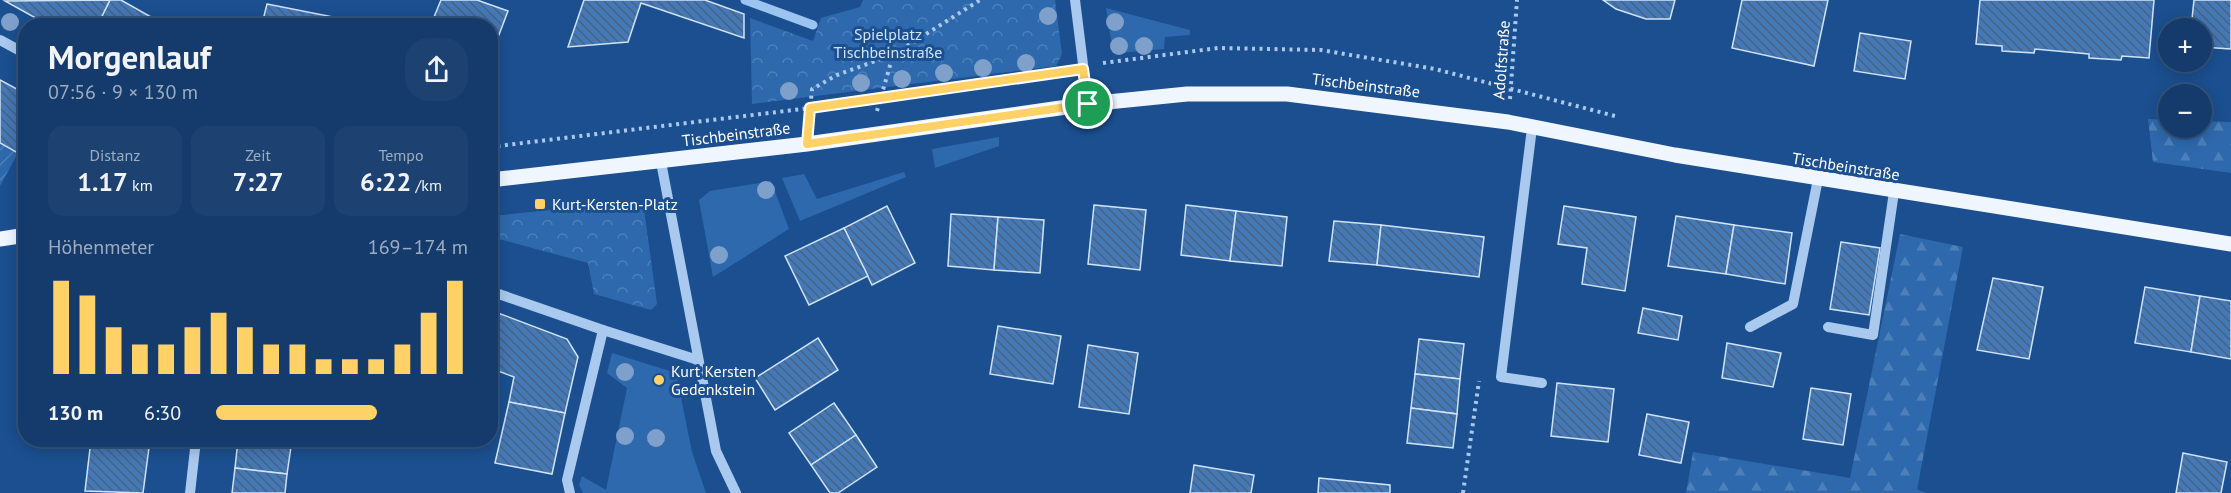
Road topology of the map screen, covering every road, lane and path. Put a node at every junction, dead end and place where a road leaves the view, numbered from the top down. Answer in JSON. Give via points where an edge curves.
{"nodes":[{"id":1,"x":980,"y":0,"type":"edge"},
{"id":2,"x":1075,"y":0,"type":"edge"},
{"id":3,"x":1517,"y":0,"type":"edge"},
{"id":4,"x":0,"y":40,"type":"edge"},
{"id":5,"x":18,"y":50,"type":"edge"},
{"id":6,"x":892,"y":55,"type":"junction"},
{"id":7,"x":1083,"y":69,"type":"junction"},
{"id":8,"x":1511,"y":88,"type":"junction"},
{"id":9,"x":880,"y":97,"type":"junction"},
{"id":10,"x":1088,"y":104,"type":"junction"},
{"id":11,"x":810,"y":108,"type":"junction"},
{"id":12,"x":1619,"y":117,"type":"dead end"},
{"id":13,"x":1508,"y":122,"type":"junction"},
{"id":14,"x":1532,"y":128,"type":"junction"},
{"id":15,"x":872,"y":134,"type":"junction"},
{"id":16,"x":807,"y":144,"type":"junction"},
{"id":17,"x":498,"y":146,"type":"edge"},
{"id":18,"x":661,"y":162,"type":"junction"},
{"id":19,"x":498,"y":179,"type":"edge"},
{"id":20,"x":1818,"y":180,"type":"junction"},
{"id":21,"x":1894,"y":192,"type":"junction"},
{"id":22,"x":18,"y":236,"type":"edge"},
{"id":23,"x":0,"y":239,"type":"edge"},
{"id":24,"x":2231,"y":244,"type":"edge"},
{"id":25,"x":498,"y":294,"type":"edge"},
{"id":26,"x":1750,"y":327,"type":"dead end"},
{"id":27,"x":1828,"y":327,"type":"dead end"},
{"id":28,"x":603,"y":330,"type":"junction"},
{"id":29,"x":698,"y":360,"type":"junction"},
{"id":30,"x":1542,"y":383,"type":"dead end"},
{"id":31,"x":195,"y":447,"type":"edge"},
{"id":32,"x":190,"y":493,"type":"edge"},
{"id":33,"x":570,"y":493,"type":"edge"},
{"id":34,"x":736,"y":493,"type":"edge"}],
"edges":[{"from":1,"to":6,"type":"path"},
{"from":2,"to":7,"type":"street"},
{"from":3,"to":8,"type":"path","name":"Adolfstraße"},
{"from":4,"to":5,"type":"street"},
{"from":6,"to":9,"type":"path"},
{"from":6,"to":11,"type":"path","via":[[812,89]]},
{"from":7,"to":8,"type":"path","via":[[1105,62],[1218,48],[1321,50],[1435,69]]},
{"from":7,"to":9,"type":"path"},
{"from":7,"to":10,"type":"street"},
{"from":8,"to":12,"type":"path"},
{"from":8,"to":13,"type":"path","name":"Adolfstraße"},
{"from":9,"to":11,"type":"path"},
{"from":9,"to":15,"type":"path"},
{"from":10,"to":13,"type":"main road","name":"Tischbeinstraße","via":[[1187,94],[1287,94]]},
{"from":10,"to":15,"type":"main road","name":"Tischbeinstraße"},
{"from":11,"to":16,"type":"path"},
{"from":11,"to":17,"type":"path"},
{"from":13,"to":14,"type":"main road","name":"Tischbeinstraße"},
{"from":14,"to":20,"type":"main road","name":"Tischbeinstraße"},
{"from":14,"to":30,"type":"street","via":[[1501,377]]},
{"from":15,"to":16,"type":"main road","name":"Tischbeinstraße"},
{"from":16,"to":18,"type":"main road","name":"Tischbeinstraße"},
{"from":18,"to":19,"type":"main road","name":"Tischbeinstraße"},
{"from":18,"to":29,"type":"street"},
{"from":20,"to":21,"type":"main road","name":"Tischbeinstraße"},
{"from":20,"to":26,"type":"street","via":[[1793,304]]},
{"from":21,"to":24,"type":"main road","name":"Tischbeinstraße"},
{"from":21,"to":27,"type":"street","via":[[1873,335]]},
{"from":22,"to":23,"type":"main road"},
{"from":25,"to":28,"type":"street"},
{"from":28,"to":29,"type":"street"},
{"from":28,"to":33,"type":"street","via":[[567,480]]},
{"from":29,"to":34,"type":"street","via":[[716,451]]},
{"from":31,"to":32,"type":"street"}]}
